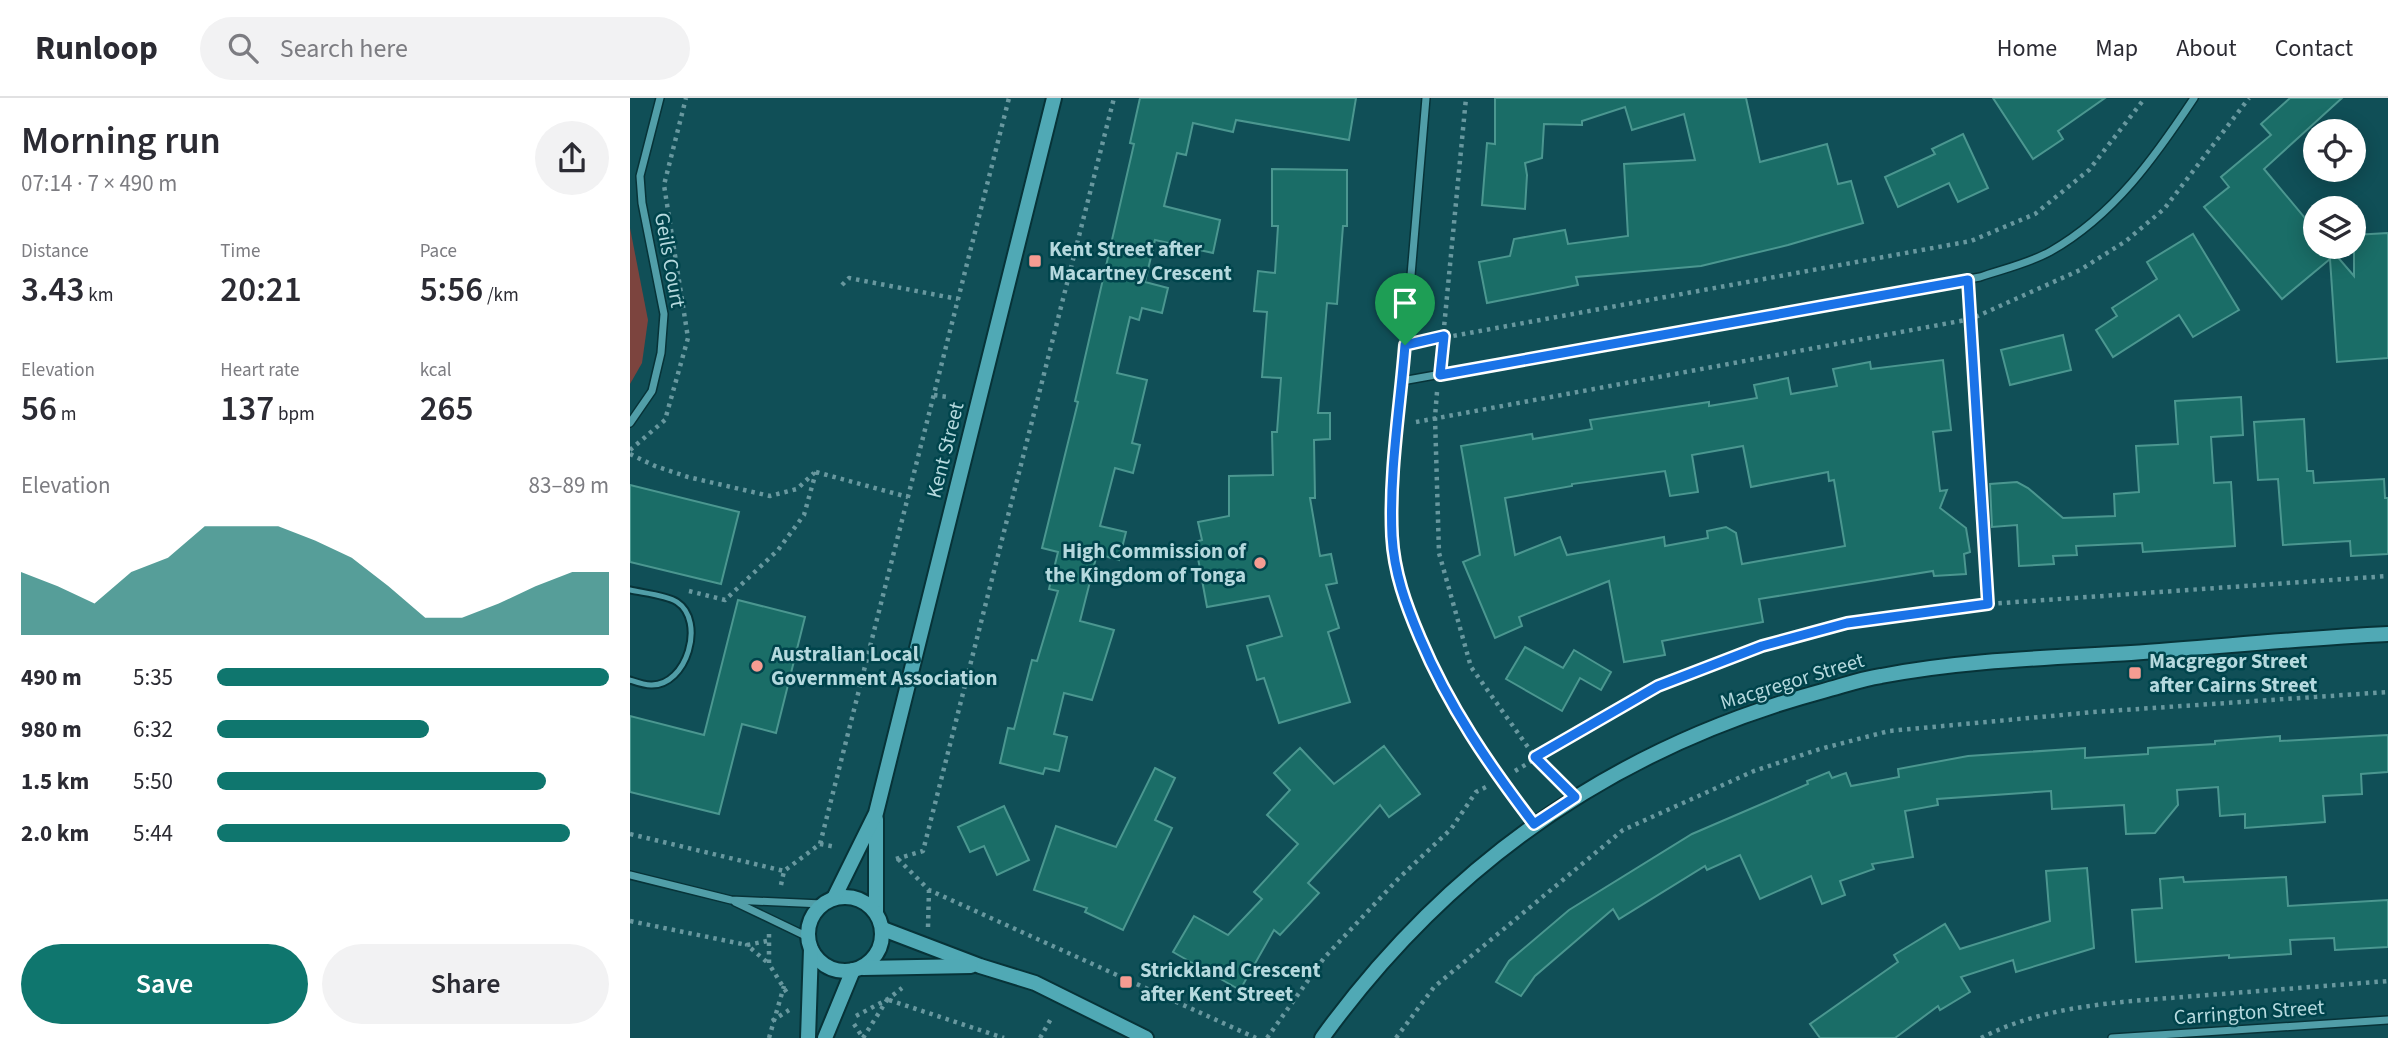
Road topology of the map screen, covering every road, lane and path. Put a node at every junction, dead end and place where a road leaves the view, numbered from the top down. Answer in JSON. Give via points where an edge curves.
{"nodes":[{"id":1,"x":660,"y":98,"type":"edge"},
{"id":2,"x":1009,"y":98,"type":"edge"},
{"id":3,"x":1054,"y":98,"type":"edge"},
{"id":4,"x":1114,"y":98,"type":"edge"},
{"id":5,"x":1426,"y":98,"type":"edge"},
{"id":6,"x":1466,"y":98,"type":"edge"},
{"id":7,"x":2145,"y":98,"type":"edge"},
{"id":8,"x":2194,"y":98,"type":"edge"},
{"id":9,"x":640,"y":176,"type":"junction"},
{"id":10,"x":630,"y":178,"type":"edge"},
{"id":11,"x":1968,"y":280,"type":"junction"},
{"id":12,"x":842,"y":285,"type":"dead end"},
{"id":13,"x":958,"y":299,"type":"junction"},
{"id":14,"x":1444,"y":336,"type":"junction"},
{"id":15,"x":1405,"y":345,"type":"junction"},
{"id":16,"x":1440,"y":375,"type":"junction"},
{"id":17,"x":1402,"y":381,"type":"junction"},
{"id":18,"x":934,"y":395,"type":"junction"},
{"id":19,"x":948,"y":397,"type":"dead end"},
{"id":20,"x":630,"y":423,"type":"edge"},
{"id":21,"x":630,"y":454,"type":"edge"},
{"id":22,"x":816,"y":472,"type":"junction"},
{"id":23,"x":908,"y":497,"type":"junction"},
{"id":24,"x":2388,"y":576,"type":"edge"},
{"id":25,"x":678,"y":588,"type":"dead end"},
{"id":26,"x":630,"y":590,"type":"edge"},
{"id":27,"x":1988,"y":604,"type":"junction"},
{"id":28,"x":2388,"y":634,"type":"edge"},
{"id":29,"x":630,"y":680,"type":"edge"},
{"id":30,"x":2388,"y":692,"type":"edge"},
{"id":31,"x":1535,"y":757,"type":"junction"},
{"id":32,"x":1575,"y":797,"type":"junction"},
{"id":33,"x":876,"y":813,"type":"junction"},
{"id":34,"x":1534,"y":824,"type":"junction"},
{"id":35,"x":1451,"y":829,"type":"dead end"},
{"id":36,"x":630,"y":834,"type":"edge"},
{"id":37,"x":630,"y":876,"type":"edge"},
{"id":38,"x":929,"y":890,"type":"junction"},
{"id":39,"x":731,"y":900,"type":"junction"},
{"id":40,"x":828,"y":901,"type":"junction"},
{"id":41,"x":876,"y":912,"type":"junction"},
{"id":42,"x":630,"y":921,"type":"edge"},
{"id":43,"x":929,"y":923,"type":"dead end"},
{"id":44,"x":883,"y":929,"type":"junction"},
{"id":45,"x":809,"y":943,"type":"junction"},
{"id":46,"x":747,"y":945,"type":"junction"},
{"id":47,"x":769,"y":964,"type":"junction"},
{"id":48,"x":980,"y":966,"type":"junction"},
{"id":49,"x":858,"y":969,"type":"junction"},
{"id":50,"x":2388,"y":981,"type":"edge"},
{"id":51,"x":784,"y":985,"type":"junction"},
{"id":52,"x":788,"y":997,"type":"dead end"},
{"id":53,"x":888,"y":999,"type":"junction"},
{"id":54,"x":792,"y":1008,"type":"dead end"},
{"id":55,"x":1052,"y":1017,"type":"dead end"},
{"id":56,"x":2388,"y":1020,"type":"edge"},
{"id":57,"x":772,"y":1021,"type":"junction"},
{"id":58,"x":768,"y":1038,"type":"edge"},
{"id":59,"x":808,"y":1038,"type":"edge"},
{"id":60,"x":825,"y":1038,"type":"edge"},
{"id":61,"x":863,"y":1038,"type":"edge"},
{"id":62,"x":1003,"y":1038,"type":"edge"},
{"id":63,"x":1040,"y":1038,"type":"edge"},
{"id":64,"x":1146,"y":1038,"type":"edge"},
{"id":65,"x":1256,"y":1038,"type":"edge"},
{"id":66,"x":1267,"y":1038,"type":"edge"},
{"id":67,"x":1322,"y":1038,"type":"edge"},
{"id":68,"x":1396,"y":1038,"type":"edge"},
{"id":69,"x":1981,"y":1038,"type":"edge"},
{"id":70,"x":2112,"y":1038,"type":"edge"}],
"edges":[{"from":1,"to":9,"type":"street","name":"Geils Court"},
{"from":2,"to":13,"type":"path"},
{"from":3,"to":33,"type":"street","name":"Kent Street"},
{"from":4,"to":38,"type":"path","via":[[923,851],[898,859]]},
{"from":5,"to":15,"type":"street"},
{"from":6,"to":14,"type":"path"},
{"from":7,"to":14,"type":"path","via":[[2089,170],[2035,214],[1971,241]]},
{"from":8,"to":11,"type":"street","via":[[2158,153],[2106,213],[2050,252]]},
{"from":9,"to":10,"type":"street"},
{"from":9,"to":20,"type":"street","name":"Geils Court","via":[[664,314],[652,391]]},
{"from":11,"to":16,"type":"street"},
{"from":11,"to":27,"type":"path"},
{"from":12,"to":13,"type":"path","via":[[849,278]]},
{"from":13,"to":18,"type":"path"},
{"from":14,"to":15,"type":"path"},
{"from":14,"to":16,"type":"path"},
{"from":15,"to":17,"type":"street"},
{"from":16,"to":17,"type":"street"},
{"from":16,"to":31,"type":"path","via":[[1435,409],[1439,553],[1471,667]]},
{"from":17,"to":34,"type":"street","via":[[1392,537],[1401,593],[1439,683]]},
{"from":18,"to":19,"type":"path"},
{"from":18,"to":23,"type":"path"},
{"from":21,"to":22,"type":"path","via":[[688,477],[771,496],[797,489]]},
{"from":22,"to":23,"type":"path"},
{"from":22,"to":25,"type":"path","via":[[804,516],[778,550],[725,600]]},
{"from":23,"to":36,"type":"path","via":[[820,844],[784,871]]},
{"from":24,"to":27,"type":"path"},
{"from":26,"to":29,"type":"lane","via":[[677,602],[685,611],[692,635],[683,667],[669,681],[652,686]]},
{"from":27,"to":31,"type":"path","via":[[1847,623],[1762,646],[1658,686]]},
{"from":28,"to":32,"type":"street","name":"Macgregor Street","via":[[2005,660],[1881,676],[1776,704],[1685,738]]},
{"from":30,"to":68,"type":"path","via":[[1889,731],[1754,771],[1623,830],[1434,987]]},
{"from":31,"to":32,"type":"path"},
{"from":32,"to":34,"type":"street","name":"Macgregor Street"},
{"from":33,"to":40,"type":"street","name":"Kent Street"},
{"from":33,"to":41,"type":"street","name":"Kent Street"},
{"from":34,"to":67,"type":"street","name":"Macgregor Street","via":[[1410,930]]},
{"from":35,"to":66,"type":"path","via":[[1324,958]]},
{"from":37,"to":39,"type":"street"},
{"from":38,"to":43,"type":"path"},
{"from":38,"to":65,"type":"path"},
{"from":39,"to":40,"type":"street"},
{"from":39,"to":45,"type":"street"},
{"from":40,"to":41,"type":"street","via":[[857,898]]},
{"from":40,"to":45,"type":"street","via":[[808,925]]},
{"from":41,"to":44,"type":"street"},
{"from":42,"to":46,"type":"path"},
{"from":44,"to":48,"type":"street"},
{"from":44,"to":49,"type":"street","via":[[879,951]]},
{"from":45,"to":49,"type":"street","via":[[828,968]]},
{"from":45,"to":59,"type":"street"},
{"from":46,"to":47,"type":"path"},
{"from":46,"to":47,"type":"path","via":[[767,941]]},
{"from":47,"to":51,"type":"path"},
{"from":48,"to":49,"type":"street"},
{"from":48,"to":64,"type":"street","via":[[1035,983]]},
{"from":49,"to":60,"type":"street"},
{"from":50,"to":69,"type":"path","via":[[2098,1004],[2047,1014]]},
{"from":51,"to":52,"type":"path"},
{"from":51,"to":57,"type":"path"},
{"from":53,"to":61,"type":"path"},
{"from":53,"to":61,"type":"path","via":[[850,1018]]},
{"from":53,"to":62,"type":"path"},
{"from":54,"to":57,"type":"path"},
{"from":55,"to":63,"type":"path"},
{"from":56,"to":70,"type":"street","name":"Carrington Street"},
{"from":57,"to":58,"type":"path"}]}
